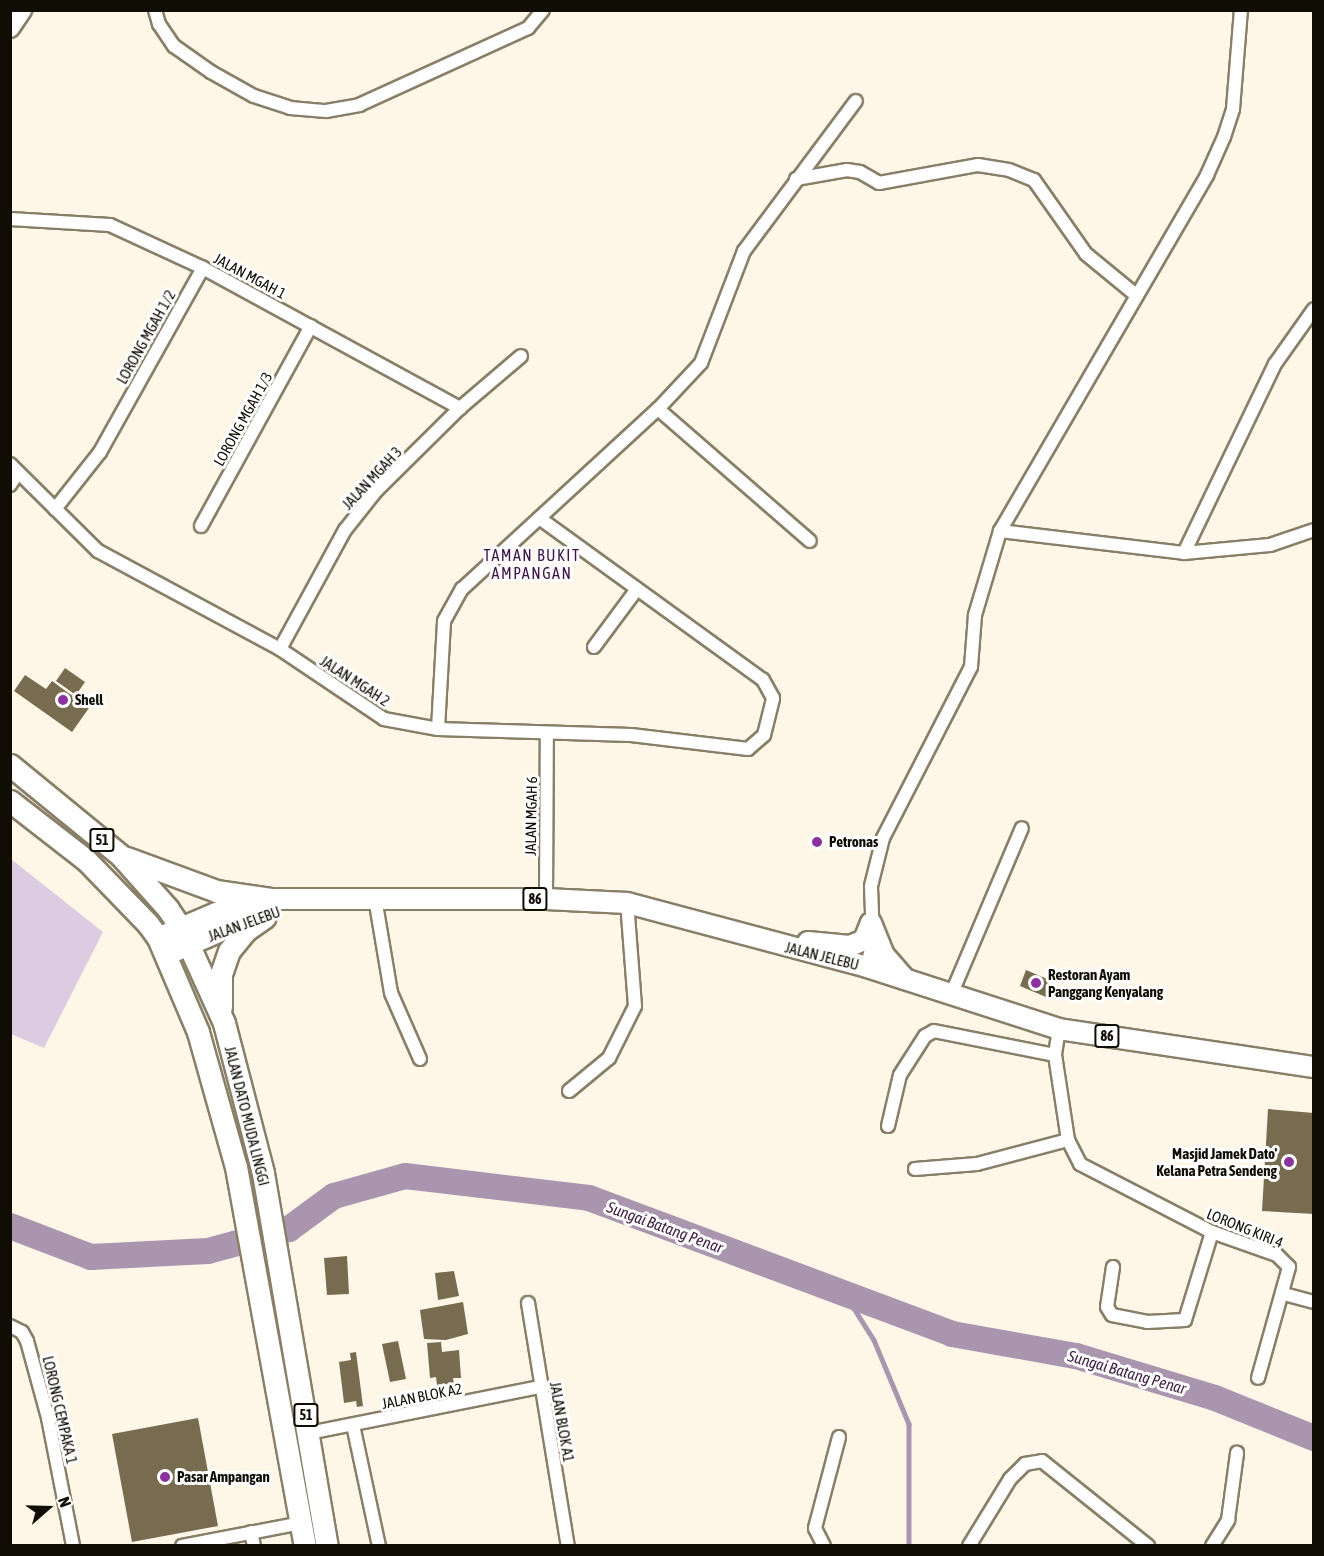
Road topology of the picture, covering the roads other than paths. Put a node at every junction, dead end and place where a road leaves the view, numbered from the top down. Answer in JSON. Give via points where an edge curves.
{"nodes":[{"id":1,"x":22,"y":10,"type":"edge"},
{"id":2,"x":155,"y":10,"type":"edge"},
{"id":3,"x":543,"y":10,"type":"edge"},
{"id":4,"x":1240,"y":10,"type":"edge"},
{"id":5,"x":10,"y":28,"type":"edge"},
{"id":6,"x":856,"y":101,"type":"dead end"},
{"id":7,"x":796,"y":179,"type":"junction"},
{"id":8,"x":10,"y":219,"type":"edge"},
{"id":9,"x":202,"y":268,"type":"junction"},
{"id":10,"x":1136,"y":295,"type":"junction"},
{"id":11,"x":1314,"y":309,"type":"edge"},
{"id":12,"x":311,"y":326,"type":"junction"},
{"id":13,"x":521,"y":356,"type":"dead end"},
{"id":14,"x":460,"y":408,"type":"junction"},
{"id":15,"x":658,"y":409,"type":"junction"},
{"id":16,"x":14,"y":469,"type":"edge"},
{"id":17,"x":10,"y":485,"type":"edge"},
{"id":18,"x":55,"y":509,"type":"junction"},
{"id":19,"x":539,"y":518,"type":"junction"},
{"id":20,"x":201,"y":526,"type":"dead end"},
{"id":21,"x":1314,"y":530,"type":"edge"},
{"id":22,"x":1000,"y":531,"type":"junction"},
{"id":23,"x":810,"y":541,"type":"dead end"},
{"id":24,"x":1184,"y":553,"type":"junction"},
{"id":25,"x":637,"y":589,"type":"junction"},
{"id":26,"x":594,"y":647,"type":"dead end"},
{"id":27,"x":280,"y":649,"type":"junction"},
{"id":28,"x":438,"y":729,"type":"junction"},
{"id":29,"x":548,"y":733,"type":"junction"},
{"id":30,"x":10,"y":765,"type":"edge"},
{"id":31,"x":10,"y":801,"type":"edge"},
{"id":32,"x":1022,"y":828,"type":"dead end"},
{"id":33,"x":121,"y":856,"type":"junction"},
{"id":34,"x":375,"y":898,"type":"junction"},
{"id":35,"x":546,"y":899,"type":"junction"},
{"id":36,"x":627,"y":903,"type":"junction"},
{"id":37,"x":268,"y":908,"type":"junction"},
{"id":38,"x":871,"y":923,"type":"junction"},
{"id":39,"x":185,"y":936,"type":"junction"},
{"id":40,"x":757,"y":939,"type":"junction"},
{"id":41,"x":162,"y":947,"type":"junction"},
{"id":42,"x":867,"y":967,"type":"junction"},
{"id":43,"x":905,"y":980,"type":"junction"},
{"id":44,"x":951,"y":994,"type":"junction"},
{"id":45,"x":224,"y":1023,"type":"junction"},
{"id":46,"x":1059,"y":1029,"type":"junction"},
{"id":47,"x":1055,"y":1055,"type":"junction"},
{"id":48,"x":420,"y":1059,"type":"dead end"},
{"id":49,"x":1314,"y":1067,"type":"edge"},
{"id":50,"x":569,"y":1090,"type":"dead end"},
{"id":51,"x":888,"y":1126,"type":"dead end"},
{"id":52,"x":1068,"y":1140,"type":"junction"},
{"id":53,"x":915,"y":1169,"type":"dead end"},
{"id":54,"x":1212,"y":1232,"type":"junction"},
{"id":55,"x":1113,"y":1267,"type":"dead end"},
{"id":56,"x":1284,"y":1294,"type":"junction"},
{"id":57,"x":1313,"y":1298,"type":"edge"},
{"id":58,"x":528,"y":1303,"type":"dead end"},
{"id":59,"x":10,"y":1326,"type":"edge"},
{"id":60,"x":1258,"y":1378,"type":"dead end"},
{"id":61,"x":540,"y":1387,"type":"junction"},
{"id":62,"x":353,"y":1425,"type":"junction"},
{"id":63,"x":309,"y":1433,"type":"junction"},
{"id":64,"x":839,"y":1437,"type":"dead end"},
{"id":65,"x":1237,"y":1452,"type":"dead end"},
{"id":66,"x":301,"y":1523,"type":"junction"},
{"id":67,"x":251,"y":1532,"type":"junction"},
{"id":68,"x":73,"y":1545,"type":"edge"},
{"id":69,"x":182,"y":1545,"type":"edge"},
{"id":70,"x":254,"y":1545,"type":"edge"},
{"id":71,"x":305,"y":1545,"type":"edge"},
{"id":72,"x":327,"y":1545,"type":"edge"},
{"id":73,"x":379,"y":1545,"type":"edge"},
{"id":74,"x":568,"y":1545,"type":"edge"},
{"id":75,"x":824,"y":1545,"type":"edge"},
{"id":76,"x":969,"y":1545,"type":"edge"},
{"id":77,"x":1148,"y":1545,"type":"edge"},
{"id":78,"x":1212,"y":1545,"type":"edge"}],
"edges":[{"from":1,"to":5,"type":"main road"},
{"from":2,"to":3,"type":"street","via":[[174,46],[211,72],[254,96],[290,108],[326,111],[359,105],[528,28]]},
{"from":4,"to":10,"type":"street","via":[[1233,109],[1224,137],[1207,175]]},
{"from":6,"to":7,"type":"street"},
{"from":7,"to":10,"type":"street","via":[[828,171],[860,172],[879,183],[978,165],[1009,170],[1034,180],[1086,254]]},
{"from":7,"to":15,"type":"street","via":[[744,251],[701,363]]},
{"from":8,"to":9,"type":"street","name":"JALAN MGAH 1","via":[[110,225]]},
{"from":9,"to":12,"type":"street","name":"JALAN MGAH 1"},
{"from":9,"to":18,"type":"street","name":"LORONG MGAH 1/2","via":[[95,460]]},
{"from":10,"to":22,"type":"street"},
{"from":11,"to":24,"type":"street","via":[[1275,364]]},
{"from":12,"to":14,"type":"street","name":"JALAN MGAH 1"},
{"from":12,"to":20,"type":"street","name":"LORONG MGAH 1/3"},
{"from":13,"to":14,"type":"street","name":"JALAN MGAH 3"},
{"from":14,"to":27,"type":"street","name":"JALAN MGAH 3","via":[[376,491],[345,530]]},
{"from":15,"to":19,"type":"street"},
{"from":15,"to":23,"type":"street"},
{"from":16,"to":17,"type":"street"},
{"from":16,"to":18,"type":"street","name":"JALAN MGAH 2"},
{"from":18,"to":27,"type":"street","name":"JALAN MGAH 2","via":[[98,551],[131,572]]},
{"from":19,"to":25,"type":"street"},
{"from":19,"to":28,"type":"street","via":[[462,589],[444,621]]},
{"from":21,"to":24,"type":"street","via":[[1270,545]]},
{"from":22,"to":24,"type":"street"},
{"from":22,"to":38,"type":"street","via":[[975,615],[971,667],[883,838],[871,886]]},
{"from":25,"to":26,"type":"street"},
{"from":25,"to":29,"type":"street","name":"JALAN MGAH 2","via":[[763,680],[773,698],[764,735],[748,749],[631,735]]},
{"from":27,"to":28,"type":"street","name":"JALAN MGAH 2","via":[[384,719]]},
{"from":28,"to":29,"type":"street","name":"JALAN MGAH 2"},
{"from":29,"to":35,"type":"street","name":"JALAN MGAH 6"},
{"from":30,"to":33,"type":"highway","name":"JALAN DATO MUDA LINGGI","number":"51"},
{"from":31,"to":41,"type":"highway","name":"JALAN DATO MUDA LINGGI","number":"51","via":[[86,860]]},
{"from":32,"to":44,"type":"street"},
{"from":33,"to":37,"type":"highway"},
{"from":33,"to":39,"type":"highway","name":"JALAN DATO MUDA LINGGI","number":"51"},
{"from":34,"to":35,"type":"main road","name":"JALAN JELEBU","number":"86"},
{"from":34,"to":37,"type":"main road","name":"JALAN JELEBU","number":"86","via":[[325,899]]},
{"from":34,"to":48,"type":"street","via":[[391,993]]},
{"from":35,"to":36,"type":"main road","name":"JALAN JELEBU","number":"86"},
{"from":36,"to":40,"type":"main road","name":"JALAN JELEBU","number":"86"},
{"from":36,"to":50,"type":"street","via":[[635,1006],[609,1059]]},
{"from":37,"to":39,"type":"main road","name":"JALAN JELEBU","number":"86","via":[[223,910]]},
{"from":37,"to":45,"type":"highway","via":[[226,958],[219,999]]},
{"from":38,"to":40,"type":"main road","via":[[864,940],[850,946]]},
{"from":38,"to":42,"type":"street"},
{"from":38,"to":43,"type":"main road","via":[[884,955]]},
{"from":39,"to":41,"type":"main road","name":"JALAN JELEBU","number":"86"},
{"from":39,"to":45,"type":"highway","name":"JALAN DATO MUDA LINGGI","number":"51"},
{"from":40,"to":42,"type":"main road","name":"JALAN JELEBU","number":"86"},
{"from":41,"to":66,"type":"highway","name":"JALAN DATO MUDA LINGGI","number":"51","via":[[198,1032],[236,1167]]},
{"from":42,"to":43,"type":"main road","name":"JALAN JELEBU","number":"86"},
{"from":43,"to":44,"type":"main road","name":"JALAN JELEBU","number":"86"},
{"from":44,"to":46,"type":"main road","name":"JALAN JELEBU","number":"86"},
{"from":45,"to":63,"type":"highway","name":"JALAN DATO MUDA LINGGI","number":"51","via":[[263,1173]]},
{"from":46,"to":47,"type":"street","name":"LORONG KIRI 4"},
{"from":46,"to":49,"type":"main road","name":"JALAN JELEBU","number":"86"},
{"from":47,"to":51,"type":"street","via":[[934,1031],[925,1036],[900,1075]]},
{"from":47,"to":52,"type":"street","name":"LORONG KIRI 4"},
{"from":52,"to":53,"type":"street","via":[[977,1164]]},
{"from":52,"to":54,"type":"street","name":"LORONG KIRI 4","via":[[1080,1164]]},
{"from":54,"to":55,"type":"street","via":[[1185,1320],[1147,1322],[1112,1315],[1107,1307]]},
{"from":54,"to":56,"type":"street","name":"LORONG KIRI 4","via":[[1284,1259],[1289,1267]]},
{"from":56,"to":57,"type":"street"},
{"from":56,"to":60,"type":"street","name":"LORONG KIRI 4"},
{"from":58,"to":61,"type":"street","name":"JALAN BLOK A1"},
{"from":59,"to":68,"type":"street","name":"LORONG CEMPAKA 1","via":[[22,1332],[27,1341],[48,1418]]},
{"from":61,"to":62,"type":"street","name":"JALAN BLOK A2"},
{"from":61,"to":74,"type":"street","name":"JALAN BLOK A1"},
{"from":62,"to":63,"type":"street","name":"JALAN BLOK A2"},
{"from":62,"to":73,"type":"street"},
{"from":63,"to":72,"type":"highway","name":"JALAN DATO MUDA LINGGI","number":"51"},
{"from":64,"to":75,"type":"street","via":[[815,1528]]},
{"from":65,"to":78,"type":"street","via":[[1228,1520]]},
{"from":66,"to":67,"type":"street"},
{"from":66,"to":71,"type":"highway","name":"JALAN DATO MUDA LINGGI","number":"51"},
{"from":67,"to":69,"type":"street"},
{"from":67,"to":70,"type":"street"},
{"from":76,"to":77,"type":"street","via":[[1010,1479],[1025,1464],[1042,1461]]}]}
